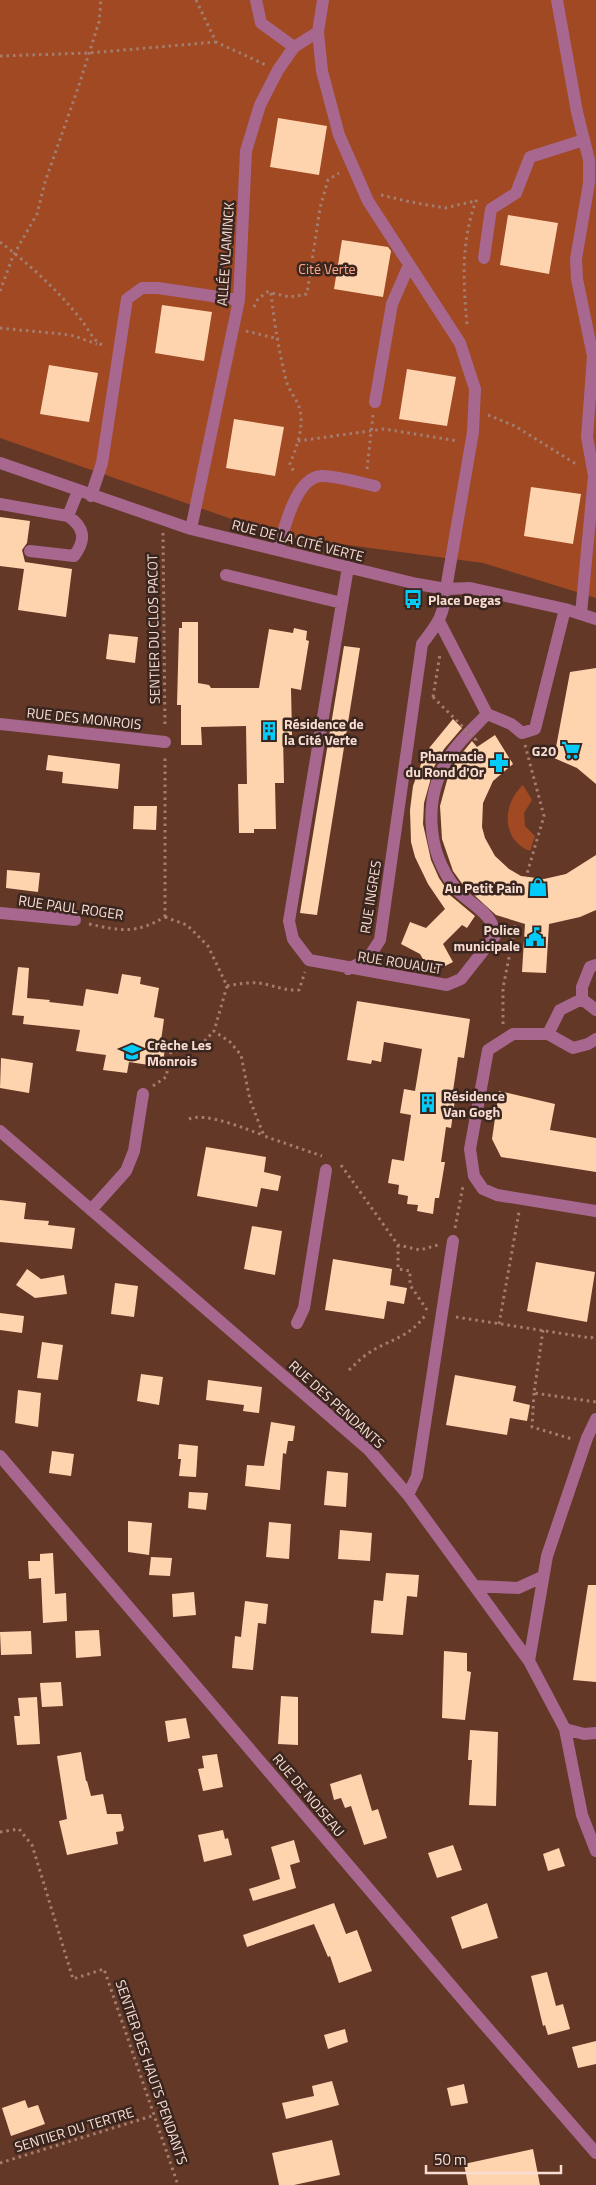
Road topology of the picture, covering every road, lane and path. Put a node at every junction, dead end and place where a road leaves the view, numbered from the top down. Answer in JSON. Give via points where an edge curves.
{"nodes":[{"id":1,"x":101,"y":0,"type":"edge"},
{"id":2,"x":196,"y":0,"type":"edge"},
{"id":3,"x":256,"y":0,"type":"edge"},
{"id":4,"x":323,"y":0,"type":"edge"},
{"id":5,"x":557,"y":0,"type":"edge"},
{"id":6,"x":318,"y":32,"type":"junction"},
{"id":7,"x":216,"y":42,"type":"junction"},
{"id":8,"x":294,"y":47,"type":"junction"},
{"id":9,"x":89,"y":53,"type":"junction"},
{"id":10,"x":0,"y":56,"type":"edge"},
{"id":11,"x":278,"y":70,"type":"junction"},
{"id":12,"x":584,"y":140,"type":"junction"},
{"id":13,"x":354,"y":170,"type":"junction"},
{"id":14,"x":368,"y":201,"type":"junction"},
{"id":15,"x":476,"y":201,"type":"dead end"},
{"id":16,"x":0,"y":242,"type":"edge"},
{"id":17,"x":15,"y":253,"type":"junction"},
{"id":18,"x":484,"y":258,"type":"dead end"},
{"id":19,"x":409,"y":265,"type":"junction"},
{"id":20,"x":0,"y":291,"type":"edge"},
{"id":21,"x":271,"y":293,"type":"junction"},
{"id":22,"x":239,"y":300,"type":"junction"},
{"id":23,"x":251,"y":312,"type":"dead end"},
{"id":24,"x":0,"y":328,"type":"edge"},
{"id":25,"x":233,"y":329,"type":"junction"},
{"id":26,"x":278,"y":339,"type":"junction"},
{"id":27,"x":97,"y":344,"type":"junction"},
{"id":28,"x":119,"y":351,"type":"junction"},
{"id":29,"x":375,"y":402,"type":"joint"},
{"id":30,"x":474,"y":409,"type":"junction"},
{"id":31,"x":371,"y":430,"type":"junction"},
{"id":32,"x":298,"y":441,"type":"junction"},
{"id":33,"x":471,"y":444,"type":"junction"},
{"id":34,"x":0,"y":463,"type":"edge"},
{"id":35,"x":594,"y":476,"type":"junction"},
{"id":36,"x":370,"y":485,"type":"joint"},
{"id":37,"x":302,"y":489,"type":"junction"},
{"id":38,"x":78,"y":491,"type":"junction"},
{"id":39,"x":91,"y":496,"type":"junction"},
{"id":40,"x":0,"y":504,"type":"edge"},
{"id":41,"x":68,"y":516,"type":"junction"},
{"id":42,"x":163,"y":520,"type":"junction"},
{"id":43,"x":191,"y":529,"type":"junction"},
{"id":44,"x":278,"y":550,"type":"junction"},
{"id":45,"x":30,"y":551,"type":"dead end"},
{"id":46,"x":348,"y":567,"type":"junction"},
{"id":47,"x":226,"y":575,"type":"dead end"},
{"id":48,"x":446,"y":589,"type":"junction"},
{"id":49,"x":342,"y":603,"type":"junction"},
{"id":50,"x":565,"y":609,"type":"junction"},
{"id":51,"x":581,"y":614,"type":"junction"},
{"id":52,"x":596,"y":619,"type":"edge"},
{"id":53,"x":439,"y":621,"type":"junction"},
{"id":54,"x":439,"y":659,"type":"dead end"},
{"id":55,"x":487,"y":714,"type":"junction"},
{"id":56,"x":0,"y":724,"type":"edge"},
{"id":57,"x":522,"y":733,"type":"junction"},
{"id":58,"x":165,"y":742,"type":"junction"},
{"id":59,"x":468,"y":749,"type":"dead end"},
{"id":60,"x":526,"y":877,"type":"dead end"},
{"id":61,"x":0,"y":913,"type":"edge"},
{"id":62,"x":165,"y":917,"type":"junction"},
{"id":63,"x":75,"y":920,"type":"joint"},
{"id":64,"x":516,"y":922,"type":"dead end"},
{"id":65,"x":309,"y":960,"type":"junction"},
{"id":66,"x":596,"y":966,"type":"edge"},
{"id":67,"x":348,"y":969,"type":"junction"},
{"id":68,"x":227,"y":986,"type":"junction"},
{"id":69,"x":582,"y":999,"type":"junction"},
{"id":70,"x":596,"y":1010,"type":"edge"},
{"id":71,"x":214,"y":1031,"type":"junction"},
{"id":72,"x":548,"y":1034,"type":"junction"},
{"id":73,"x":596,"y":1039,"type":"edge"},
{"id":74,"x":504,"y":1040,"type":"junction"},
{"id":75,"x":143,"y":1094,"type":"joint"},
{"id":76,"x":189,"y":1119,"type":"dead end"},
{"id":77,"x":0,"y":1132,"type":"edge"},
{"id":78,"x":264,"y":1136,"type":"junction"},
{"id":79,"x":338,"y":1162,"type":"dead end"},
{"id":80,"x":327,"y":1164,"type":"joint"},
{"id":81,"x":474,"y":1176,"type":"junction"},
{"id":82,"x":521,"y":1199,"type":"junction"},
{"id":83,"x":91,"y":1210,"type":"junction"},
{"id":84,"x":596,"y":1211,"type":"edge"},
{"id":85,"x":453,"y":1242,"type":"junction"},
{"id":86,"x":398,"y":1245,"type":"junction"},
{"id":87,"x":428,"y":1311,"type":"junction"},
{"id":88,"x":442,"y":1315,"type":"junction"},
{"id":89,"x":297,"y":1323,"type":"dead end"},
{"id":90,"x":499,"y":1324,"type":"junction"},
{"id":91,"x":543,"y":1330,"type":"junction"},
{"id":92,"x":596,"y":1335,"type":"edge"},
{"id":93,"x":350,"y":1370,"type":"dead end"},
{"id":94,"x":534,"y":1393,"type":"junction"},
{"id":95,"x":596,"y":1402,"type":"edge"},
{"id":96,"x":596,"y":1419,"type":"edge"},
{"id":97,"x":585,"y":1443,"type":"junction"},
{"id":98,"x":0,"y":1456,"type":"edge"},
{"id":99,"x":408,"y":1496,"type":"junction"},
{"id":100,"x":542,"y":1577,"type":"junction"},
{"id":101,"x":475,"y":1586,"type":"junction"},
{"id":102,"x":530,"y":1660,"type":"junction"},
{"id":103,"x":565,"y":1729,"type":"junction"},
{"id":104,"x":596,"y":1733,"type":"edge"},
{"id":105,"x":0,"y":1832,"type":"edge"},
{"id":106,"x":596,"y":1851,"type":"edge"},
{"id":107,"x":155,"y":2116,"type":"junction"},
{"id":108,"x":596,"y":2152,"type":"edge"},
{"id":109,"x":0,"y":2163,"type":"edge"},
{"id":110,"x":178,"y":2185,"type":"edge"}],
"edges":[{"from":1,"to":9,"type":"path","via":[[99,22]]},
{"from":2,"to":7,"type":"path"},
{"from":3,"to":8,"type":"street","via":[[261,23]]},
{"from":4,"to":6,"type":"street"},
{"from":5,"to":12,"type":"street"},
{"from":6,"to":8,"type":"street","name":"ALLÉE VLAMINCK"},
{"from":6,"to":13,"type":"street","via":[[322,71],[339,134]]},
{"from":7,"to":9,"type":"path"},
{"from":7,"to":11,"type":"path"},
{"from":8,"to":11,"type":"street","name":"ALLÉE VLAMINCK"},
{"from":9,"to":10,"type":"path"},
{"from":9,"to":17,"type":"path","via":[[37,214]]},
{"from":11,"to":22,"type":"street","name":"ALLÉE VLAMINCK","via":[[260,105],[246,151]]},
{"from":12,"to":18,"type":"street","via":[[530,157],[516,192],[492,209]]},
{"from":12,"to":35,"type":"street","via":[[589,160],[589,183],[576,259],[593,356],[587,437]]},
{"from":13,"to":14,"type":"street"},
{"from":13,"to":21,"type":"path","via":[[337,173],[328,180],[320,208],[307,294],[290,297]]},
{"from":14,"to":15,"type":"path","via":[[378,194],[445,208]]},
{"from":14,"to":19,"type":"street"},
{"from":16,"to":17,"type":"path"},
{"from":17,"to":20,"type":"path"},
{"from":17,"to":27,"type":"path","via":[[75,312]]},
{"from":19,"to":29,"type":"street","via":[[392,304]]},
{"from":19,"to":30,"type":"street","via":[[460,343],[475,389]]},
{"from":21,"to":23,"type":"path","via":[[267,292],[258,299]]},
{"from":21,"to":26,"type":"path"},
{"from":22,"to":25,"type":"street","name":"ALLÉE VLAMINCK"},
{"from":22,"to":28,"type":"street","via":[[142,288],[128,298]]},
{"from":24,"to":27,"type":"path","via":[[71,335]]},
{"from":25,"to":26,"type":"path"},
{"from":25,"to":43,"type":"street","name":"ALLÉE VLAMINCK"},
{"from":26,"to":32,"type":"path","via":[[287,382],[299,406]]},
{"from":27,"to":28,"type":"path"},
{"from":28,"to":39,"type":"street","via":[[102,463]]},
{"from":29,"to":31,"type":"path"},
{"from":30,"to":33,"type":"street"},
{"from":30,"to":35,"type":"path","via":[[542,441]]},
{"from":31,"to":32,"type":"path"},
{"from":31,"to":33,"type":"path","via":[[384,429]]},
{"from":31,"to":36,"type":"path"},
{"from":32,"to":37,"type":"path","via":[[290,464]]},
{"from":33,"to":48,"type":"street"},
{"from":34,"to":38,"type":"street","name":"RUE DE LA CITÉ VERTE"},
{"from":35,"to":51,"type":"street"},
{"from":36,"to":37,"type":"street","via":[[321,476],[311,479]]},
{"from":37,"to":44,"type":"street","via":[[292,502]]},
{"from":38,"to":39,"type":"street","name":"RUE DE LA CITÉ VERTE"},
{"from":38,"to":41,"type":"street"},
{"from":39,"to":42,"type":"street","name":"RUE DE LA CITÉ VERTE"},
{"from":40,"to":41,"type":"street"},
{"from":41,"to":45,"type":"street","via":[[78,523],[83,535],[80,549],[74,556]]},
{"from":42,"to":43,"type":"street","name":"RUE DE LA CITÉ VERTE"},
{"from":42,"to":58,"type":"path","name":"SENTIER DU CLOS PACOT"},
{"from":43,"to":44,"type":"street","name":"RUE DE LA CITÉ VERTE"},
{"from":44,"to":46,"type":"street","name":"RUE DE LA CITÉ VERTE"},
{"from":46,"to":48,"type":"street","name":"RUE DE LA CITÉ VERTE"},
{"from":46,"to":49,"type":"street"},
{"from":47,"to":49,"type":"street"},
{"from":48,"to":50,"type":"street","name":"RUE DE LA CITÉ VERTE","via":[[470,588]]},
{"from":48,"to":53,"type":"street","name":"RUE INGRES"},
{"from":49,"to":65,"type":"street","via":[[289,921],[293,940]]},
{"from":50,"to":51,"type":"street","name":"RUE DE LA CITÉ VERTE"},
{"from":50,"to":57,"type":"street","via":[[535,729]]},
{"from":51,"to":52,"type":"street","name":"RUE DE LA CITÉ VERTE"},
{"from":53,"to":55,"type":"street"},
{"from":53,"to":67,"type":"street","name":"RUE INGRES","via":[[422,644],[380,940],[368,960]]},
{"from":54,"to":59,"type":"path","bridge":true,"via":[[433,697],[476,740]]},
{"from":55,"to":57,"type":"street","via":[[511,724]]},
{"from":55,"to":67,"type":"street","name":"RUE ROUAULT","via":[[452,752],[442,768],[435,785],[431,811],[432,835],[440,862],[458,891],[491,922],[495,936],[461,979],[446,985]]},
{"from":56,"to":58,"type":"street","name":"RUE DES MONROIS"},
{"from":57,"to":60,"type":"path","via":[[544,816]]},
{"from":58,"to":62,"type":"path","name":"SENTIER DU CLOS PACOT"},
{"from":61,"to":63,"type":"street","name":"RUE PAUL ROGER"},
{"from":62,"to":63,"type":"path","name":"RUE PAUL ROGER","via":[[146,928],[120,930]]},
{"from":62,"to":68,"type":"path","via":[[187,925],[208,946]]},
{"from":64,"to":74,"type":"path","via":[[504,988]]},
{"from":65,"to":67,"type":"street"},
{"from":65,"to":68,"type":"path","via":[[299,990],[286,991],[260,983]]},
{"from":66,"to":69,"type":"street","via":[[590,968],[582,987]]},
{"from":68,"to":71,"type":"path"},
{"from":69,"to":70,"type":"street"},
{"from":69,"to":72,"type":"street","via":[[560,1010]]},
{"from":71,"to":75,"type":"path","via":[[198,1048],[171,1052],[166,1077]]},
{"from":71,"to":78,"type":"path","via":[[241,1055],[250,1100]]},
{"from":72,"to":73,"type":"street","via":[[573,1048]]},
{"from":72,"to":74,"type":"street","via":[[513,1034]]},
{"from":74,"to":81,"type":"street","via":[[488,1050],[470,1149]]},
{"from":75,"to":83,"type":"street","via":[[134,1151],[126,1171]]},
{"from":76,"to":78,"type":"path","via":[[197,1116],[236,1125]]},
{"from":77,"to":83,"type":"street","name":"RUE DES PENDANTS"},
{"from":78,"to":80,"type":"path"},
{"from":79,"to":86,"type":"path"},
{"from":80,"to":89,"type":"street","via":[[304,1308]]},
{"from":81,"to":82,"type":"street","via":[[483,1189]]},
{"from":81,"to":85,"type":"path","via":[[462,1187]]},
{"from":82,"to":84,"type":"street"},
{"from":82,"to":90,"type":"path"},
{"from":83,"to":99,"type":"street","name":"RUE DES PENDANTS","via":[[369,1450]]},
{"from":85,"to":86,"type":"path","via":[[420,1250]]},
{"from":85,"to":88,"type":"street"},
{"from":86,"to":87,"type":"path","via":[[398,1269],[410,1271],[410,1286]]},
{"from":87,"to":88,"type":"path"},
{"from":87,"to":93,"type":"path","via":[[417,1327],[364,1357]]},
{"from":88,"to":90,"type":"path"},
{"from":88,"to":99,"type":"street","via":[[417,1476]]},
{"from":90,"to":91,"type":"path"},
{"from":91,"to":92,"type":"path","via":[[591,1338]]},
{"from":91,"to":94,"type":"path"},
{"from":94,"to":95,"type":"path"},
{"from":94,"to":97,"type":"path","via":[[532,1427]]},
{"from":96,"to":97,"type":"street"},
{"from":97,"to":100,"type":"street"},
{"from":98,"to":108,"type":"street","name":"RUE DE NOISEAU"},
{"from":99,"to":101,"type":"street","name":"RUE DES PENDANTS"},
{"from":100,"to":101,"type":"street","via":[[518,1588]]},
{"from":100,"to":102,"type":"street"},
{"from":101,"to":102,"type":"street","name":"RUE DES PENDANTS"},
{"from":102,"to":103,"type":"street","name":"RUE DES PENDANTS"},
{"from":103,"to":104,"type":"street","via":[[584,1734]]},
{"from":103,"to":106,"type":"street","name":"RUE DES PENDANTS","via":[[582,1815]]},
{"from":105,"to":107,"type":"path","name":"SENTIER DES HAUTS PENDANTS","via":[[19,1830],[32,1845],[73,1979],[104,1969]]},
{"from":107,"to":109,"type":"path","name":"SENTIER DU TERTRE"},
{"from":107,"to":110,"type":"path","name":"SENTIER DES HAUTS PENDANTS"}]}
